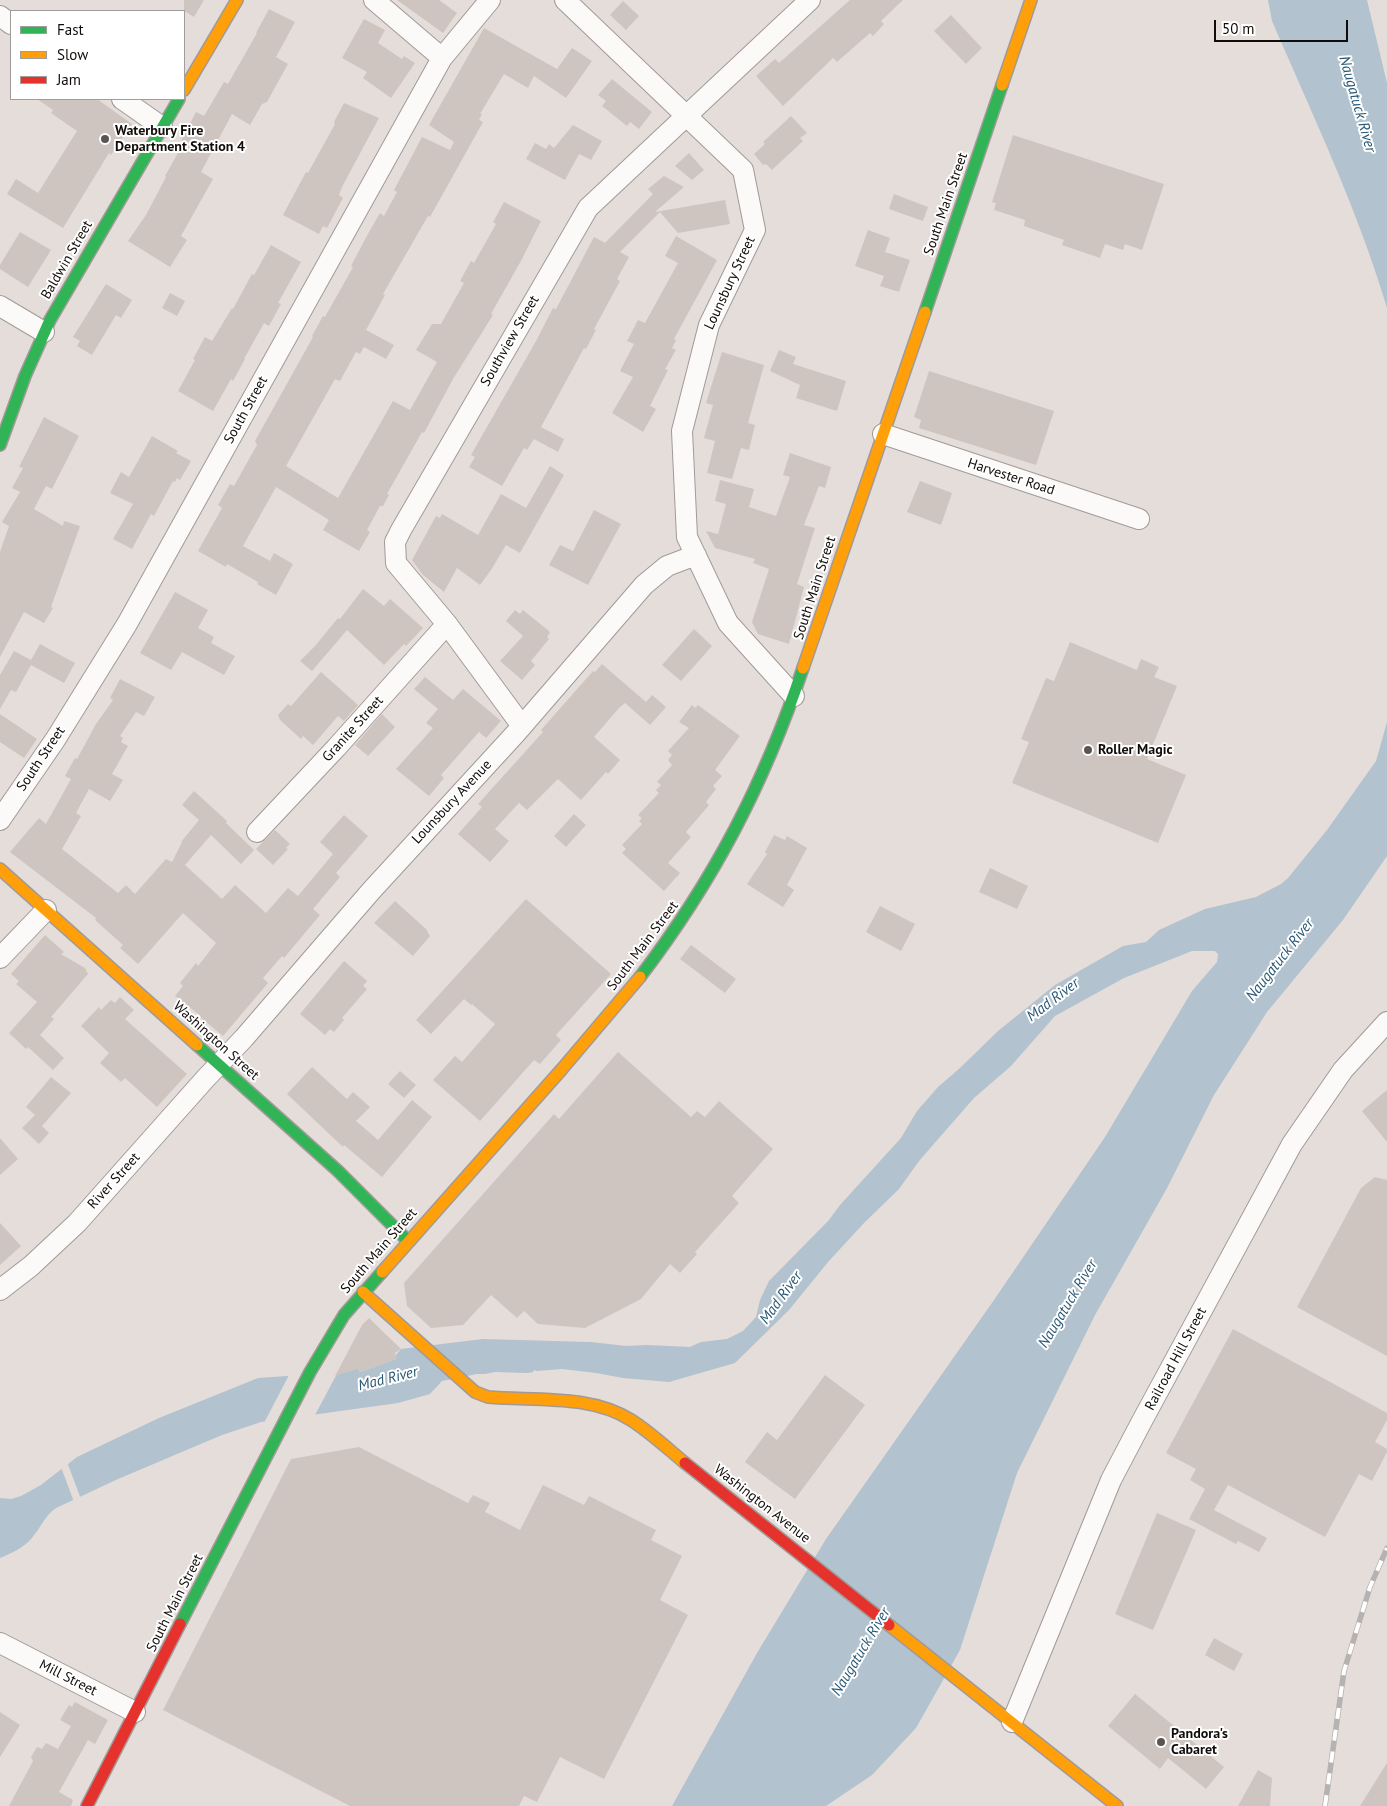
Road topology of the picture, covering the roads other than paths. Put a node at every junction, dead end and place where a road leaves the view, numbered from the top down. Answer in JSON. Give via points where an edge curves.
{"nodes":[{"id":1,"x":237,"y":0,"type":"edge"},
{"id":2,"x":374,"y":0,"type":"edge"},
{"id":3,"x":490,"y":0,"type":"edge"},
{"id":4,"x":565,"y":0,"type":"edge"},
{"id":5,"x":810,"y":0,"type":"edge"},
{"id":6,"x":1031,"y":0,"type":"edge"},
{"id":7,"x":442,"y":58,"type":"junction"},
{"id":8,"x":185,"y":88,"type":"edge"},
{"id":9,"x":123,"y":100,"type":"edge"},
{"id":10,"x":178,"y":100,"type":"edge"},
{"id":11,"x":686,"y":116,"type":"junction"},
{"id":12,"x":162,"y":127,"type":"junction"},
{"id":13,"x":0,"y":306,"type":"edge"},
{"id":14,"x":44,"y":332,"type":"junction"},
{"id":15,"x":883,"y":434,"type":"junction"},
{"id":16,"x":0,"y":445,"type":"edge"},
{"id":17,"x":1139,"y":519,"type":"dead end"},
{"id":18,"x":696,"y":555,"type":"junction"},
{"id":19,"x":447,"y":624,"type":"junction"},
{"id":20,"x":794,"y":696,"type":"junction"},
{"id":21,"x":522,"y":726,"type":"junction"},
{"id":22,"x":0,"y":820,"type":"edge"},
{"id":23,"x":257,"y":832,"type":"dead end"},
{"id":24,"x":0,"y":869,"type":"edge"},
{"id":25,"x":46,"y":910,"type":"junction"},
{"id":26,"x":0,"y":958,"type":"edge"},
{"id":27,"x":1387,"y":1022,"type":"edge"},
{"id":28,"x":219,"y":1064,"type":"junction"},
{"id":29,"x":408,"y":1241,"type":"junction"},
{"id":30,"x":0,"y":1290,"type":"edge"},
{"id":31,"x":363,"y":1292,"type":"junction"},
{"id":32,"x":0,"y":1643,"type":"edge"},
{"id":33,"x":135,"y":1712,"type":"junction"},
{"id":34,"x":1012,"y":1722,"type":"junction"},
{"id":35,"x":87,"y":1806,"type":"edge"},
{"id":36,"x":1117,"y":1806,"type":"edge"}],
"edges":[{"from":1,"to":8,"type":"main road"},
{"from":2,"to":7,"type":"street"},
{"from":3,"to":7,"type":"street","name":"South Street"},
{"from":4,"to":11,"type":"street","name":"Lounsbury Street"},
{"from":5,"to":11,"type":"street","name":"Southview Street"},
{"from":6,"to":15,"type":"main road","name":"South Main Street"},
{"from":7,"to":22,"type":"street","name":"South Street","via":[[127,624],[55,740]]},
{"from":9,"to":12,"type":"street"},
{"from":10,"to":12,"type":"main road","name":"Baldwin Street"},
{"from":11,"to":18,"type":"street","name":"Lounsbury Street","via":[[743,170],[755,230],[709,325],[682,431],[687,537]]},
{"from":11,"to":19,"type":"street","name":"Southview Street","via":[[588,208],[400,530],[395,542],[396,563]]},
{"from":12,"to":14,"type":"main road","name":"Baldwin Street"},
{"from":13,"to":14,"type":"street"},
{"from":14,"to":16,"type":"main road","name":"Baldwin Street"},
{"from":15,"to":17,"type":"street","name":"Harvester Road"},
{"from":15,"to":20,"type":"main road","name":"South Main Street"},
{"from":18,"to":20,"type":"street","name":"Lounsbury Street","via":[[728,623]]},
{"from":18,"to":21,"type":"street","name":"Lounsbury Avenue","via":[[675,562],[652,577]]},
{"from":19,"to":21,"type":"street","name":"Southview Street"},
{"from":19,"to":23,"type":"street","name":"Granite Street"},
{"from":20,"to":29,"type":"main road","name":"South Main Street","via":[[749,805],[672,936],[608,1016]]},
{"from":21,"to":28,"type":"street","name":"Lounsbury Avenue"},
{"from":24,"to":25,"type":"main road","name":"Washington Street"},
{"from":25,"to":26,"type":"street"},
{"from":25,"to":28,"type":"main road","name":"Washington Street"},
{"from":27,"to":34,"type":"street","name":"Railroad Hill Street","via":[[1343,1070],[1292,1144],[1142,1421],[1111,1480]]},
{"from":28,"to":29,"type":"main road","name":"Washington Street","via":[[338,1171]]},
{"from":28,"to":30,"type":"street","name":"River Street","via":[[77,1223]]},
{"from":29,"to":31,"type":"main road","name":"South Main Street"},
{"from":31,"to":33,"type":"main road","name":"South Main Street","via":[[344,1315],[310,1372]]},
{"from":31,"to":34,"type":"main road","name":"Washington Avenue","via":[[475,1392],[488,1397],[586,1403],[620,1414],[643,1428]]},
{"from":32,"to":33,"type":"street","name":"Mill Street"},
{"from":33,"to":35,"type":"main road","name":"South Main Street"},
{"from":34,"to":36,"type":"main road","name":"Washington Avenue"}]}
